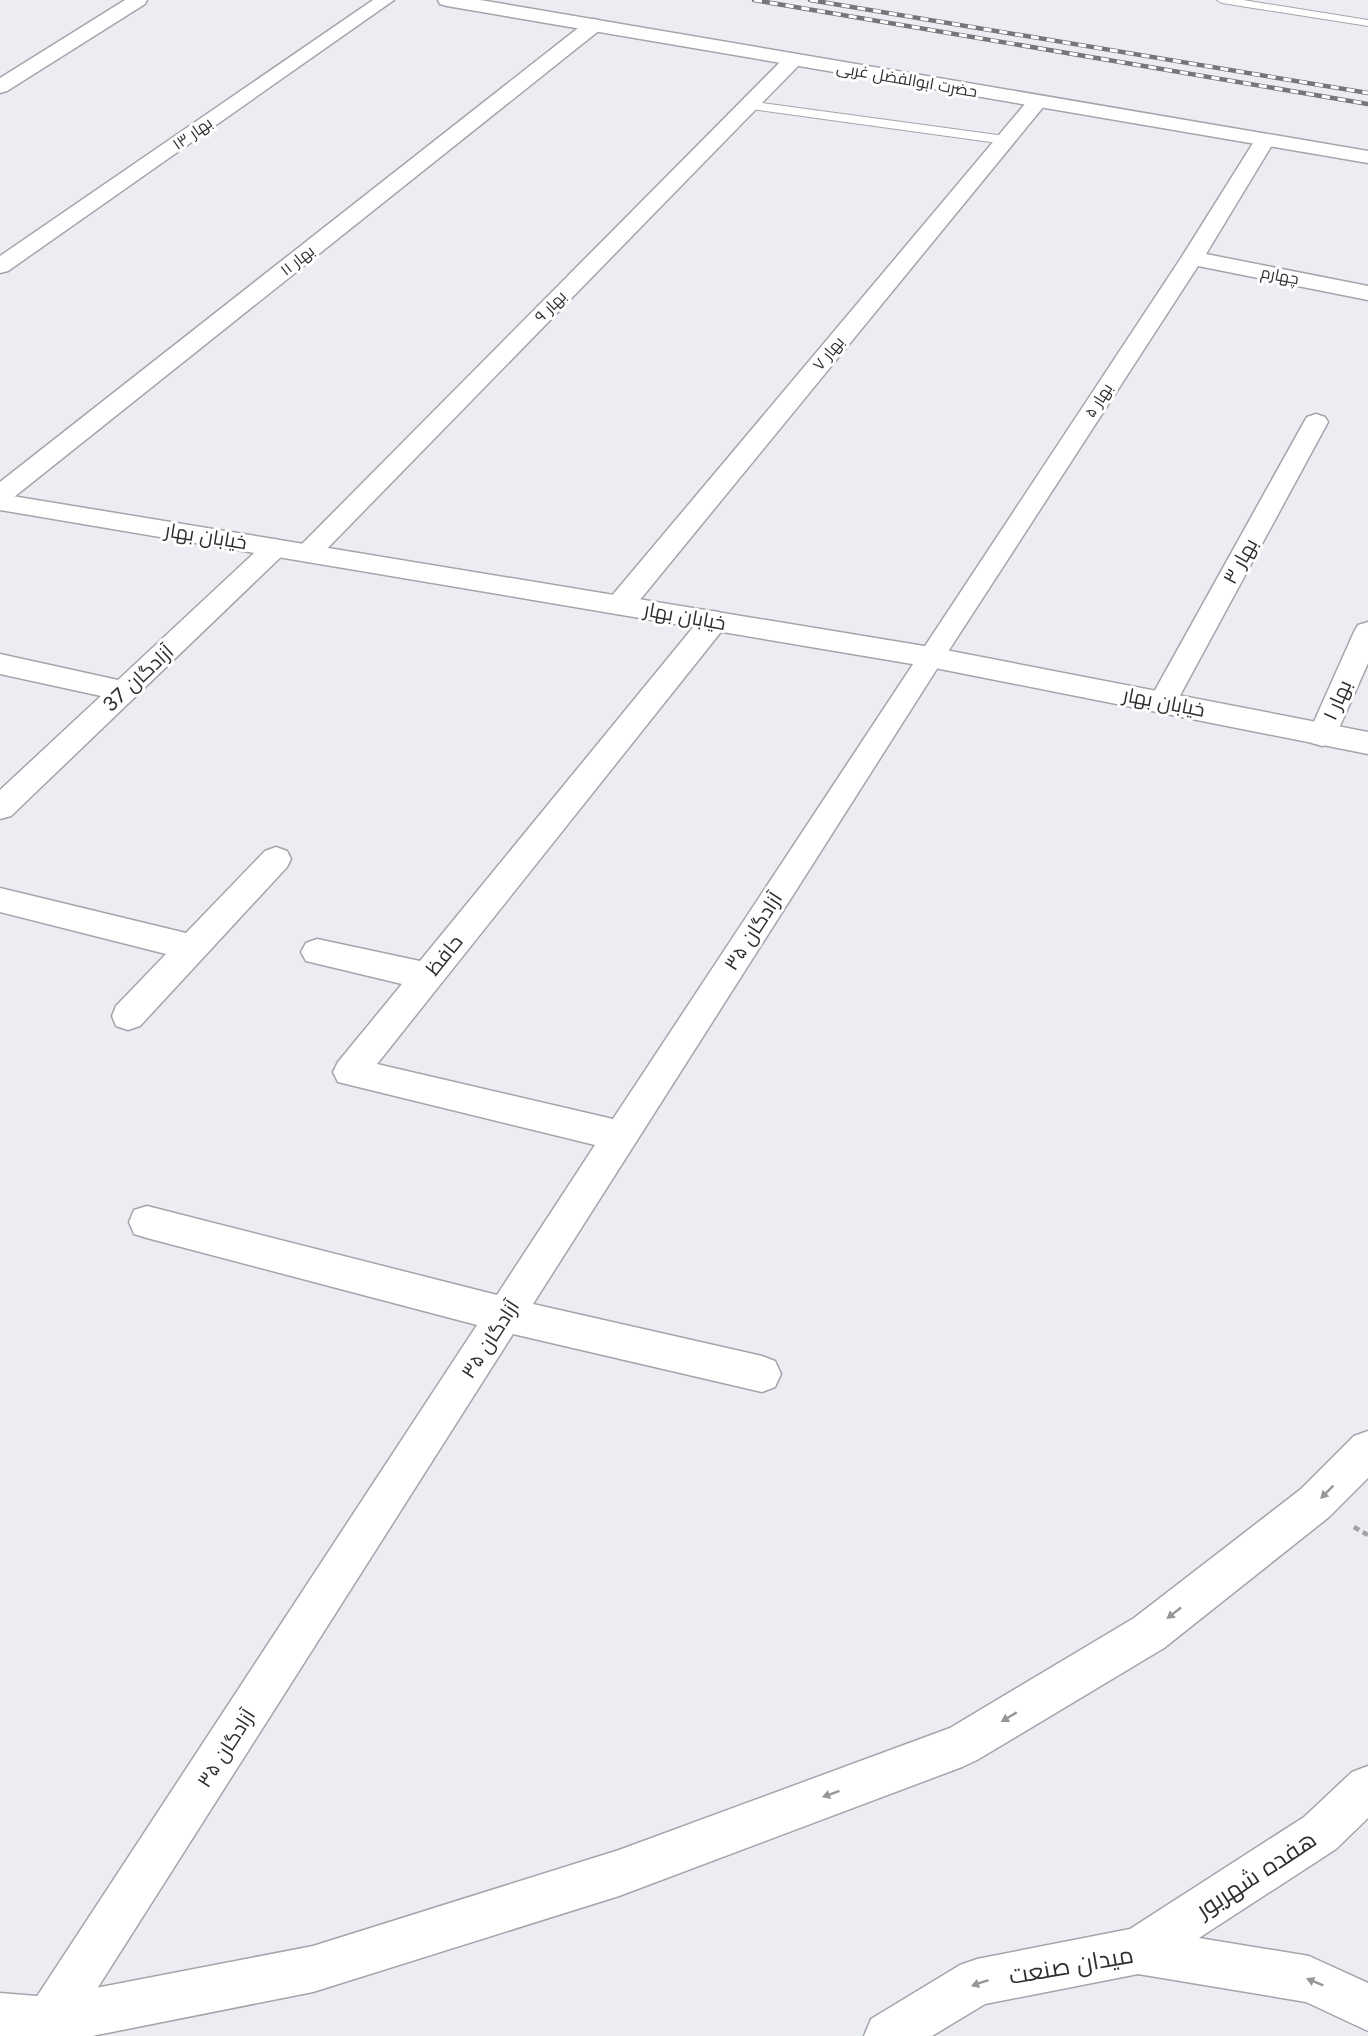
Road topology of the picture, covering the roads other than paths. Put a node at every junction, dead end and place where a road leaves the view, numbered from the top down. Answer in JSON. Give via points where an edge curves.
{"nodes":[{"id":1,"x":138,"y":0,"type":"edge"},
{"id":2,"x":385,"y":0,"type":"edge"},
{"id":3,"x":447,"y":0,"type":"edge"},
{"id":4,"x":1222,"y":0,"type":"edge"},
{"id":5,"x":1368,"y":23,"type":"edge"},
{"id":6,"x":594,"y":25,"type":"junction"},
{"id":7,"x":793,"y":60,"type":"junction"},
{"id":8,"x":0,"y":87,"type":"edge"},
{"id":9,"x":1037,"y":102,"type":"junction"},
{"id":10,"x":748,"y":105,"type":"junction"},
{"id":11,"x":1005,"y":140,"type":"junction"},
{"id":12,"x":1265,"y":141,"type":"junction"},
{"id":13,"x":1368,"y":157,"type":"edge"},
{"id":14,"x":1192,"y":258,"type":"junction"},
{"id":15,"x":0,"y":266,"type":"edge"},
{"id":16,"x":1368,"y":293,"type":"edge"},
{"id":17,"x":1316,"y":422,"type":"dead end"},
{"id":18,"x":0,"y":495,"type":"edge"},
{"id":19,"x":0,"y":502,"type":"edge"},
{"id":20,"x":275,"y":548,"type":"junction"},
{"id":21,"x":308,"y":553,"type":"junction"},
{"id":22,"x":620,"y":605,"type":"junction"},
{"id":23,"x":714,"y":621,"type":"junction"},
{"id":24,"x":1368,"y":632,"type":"edge"},
{"id":25,"x":930,"y":657,"type":"junction"},
{"id":26,"x":0,"y":664,"type":"edge"},
{"id":27,"x":124,"y":691,"type":"junction"},
{"id":28,"x":1163,"y":701,"type":"junction"},
{"id":29,"x":1322,"y":735,"type":"junction"},
{"id":30,"x":1368,"y":743,"type":"edge"},
{"id":31,"x":0,"y":808,"type":"edge"},
{"id":32,"x":276,"y":859,"type":"dead end"},
{"id":33,"x":0,"y":900,"type":"edge"},
{"id":34,"x":192,"y":948,"type":"junction"},
{"id":35,"x":317,"y":951,"type":"dead end"},
{"id":36,"x":427,"y":976,"type":"junction"},
{"id":37,"x":128,"y":1016,"type":"dead end"},
{"id":38,"x":620,"y":1136,"type":"junction"},
{"id":39,"x":147,"y":1222,"type":"dead end"},
{"id":40,"x":505,"y":1315,"type":"junction"},
{"id":41,"x":762,"y":1374,"type":"dead end"},
{"id":42,"x":1368,"y":1450,"type":"edge"},
{"id":43,"x":1368,"y":1788,"type":"edge"},
{"id":44,"x":1138,"y":1951,"type":"junction"},
{"id":45,"x":1368,"y":2007,"type":"edge"},
{"id":46,"x":0,"y":2017,"type":"edge"},
{"id":47,"x":49,"y":2021,"type":"junction"},
{"id":48,"x":888,"y":2036,"type":"edge"}],
"edges":[{"from":1,"to":8,"type":"street"},
{"from":2,"to":15,"type":"street","name":"بهار ۱۳"},
{"from":3,"to":6,"type":"street","name":"حضرت ابوالفضل غربی"},
{"from":4,"to":5,"type":"lane"},
{"from":6,"to":7,"type":"street","name":"حضرت ابوالفضل غربی"},
{"from":6,"to":18,"type":"street","name":"بهار ۱۱"},
{"from":7,"to":9,"type":"street","name":"حضرت ابوالفضل غربی"},
{"from":7,"to":10,"type":"street","name":"بهار ۹"},
{"from":9,"to":11,"type":"street","name":"بهار ۷"},
{"from":9,"to":12,"type":"street","name":"حضرت ابوالفضل غربی"},
{"from":10,"to":11,"type":"lane"},
{"from":10,"to":21,"type":"street","name":"بهار ۹"},
{"from":11,"to":22,"type":"street","name":"بهار ۷"},
{"from":12,"to":13,"type":"street","name":"حضرت ابوالفضل غربی"},
{"from":12,"to":14,"type":"street","name":"بهار ۵"},
{"from":14,"to":16,"type":"street","name":"چهارم"},
{"from":14,"to":25,"type":"street","name":"بهار ۵"},
{"from":17,"to":28,"type":"street","name":"بهار ۳"},
{"from":19,"to":20,"type":"street","name":"خیابان بهار"},
{"from":20,"to":21,"type":"street","name":"خیابان بهار"},
{"from":20,"to":27,"type":"street","name":"آزادگان 37"},
{"from":21,"to":22,"type":"street","name":"خیابان بهار"},
{"from":22,"to":23,"type":"street","name":"خیابان بهار"},
{"from":23,"to":25,"type":"street","name":"خیابان بهار"},
{"from":23,"to":36,"type":"street","name":"حافظ"},
{"from":24,"to":29,"type":"street","name":"بهار ۱"},
{"from":25,"to":28,"type":"street","name":"خیابان بهار"},
{"from":25,"to":38,"type":"street","name":"آزادگان ۳۵"},
{"from":26,"to":27,"type":"street"},
{"from":27,"to":31,"type":"street","name":"آزادگان 37"},
{"from":28,"to":29,"type":"street","name":"خیابان بهار"},
{"from":29,"to":30,"type":"street","name":"خیابان بهار"},
{"from":32,"to":34,"type":"street"},
{"from":33,"to":34,"type":"street"},
{"from":34,"to":37,"type":"street"},
{"from":35,"to":36,"type":"street"},
{"from":36,"to":38,"type":"street","name":"حافظ","via":[[350,1072]]},
{"from":38,"to":40,"type":"street","name":"آزادگان ۳۵"},
{"from":39,"to":40,"type":"street"},
{"from":40,"to":41,"type":"street"},
{"from":40,"to":47,"type":"street","name":"آزادگان ۳۵"},
{"from":42,"to":47,"type":"street","one_way":true,"via":[[1316,1503],[1149,1633],[962,1745],[619,1873],[313,1969]]},
{"from":43,"to":44,"type":"street","name":"هفده شهریور","via":[[1320,1833]]},
{"from":45,"to":44,"type":"street","name":"میدان صنعت","one_way":true,"via":[[1309,1979]]},
{"from":44,"to":48,"type":"street","name":"میدان صنعت","one_way":true,"via":[[977,1982]]},
{"from":46,"to":47,"type":"street"}]}
